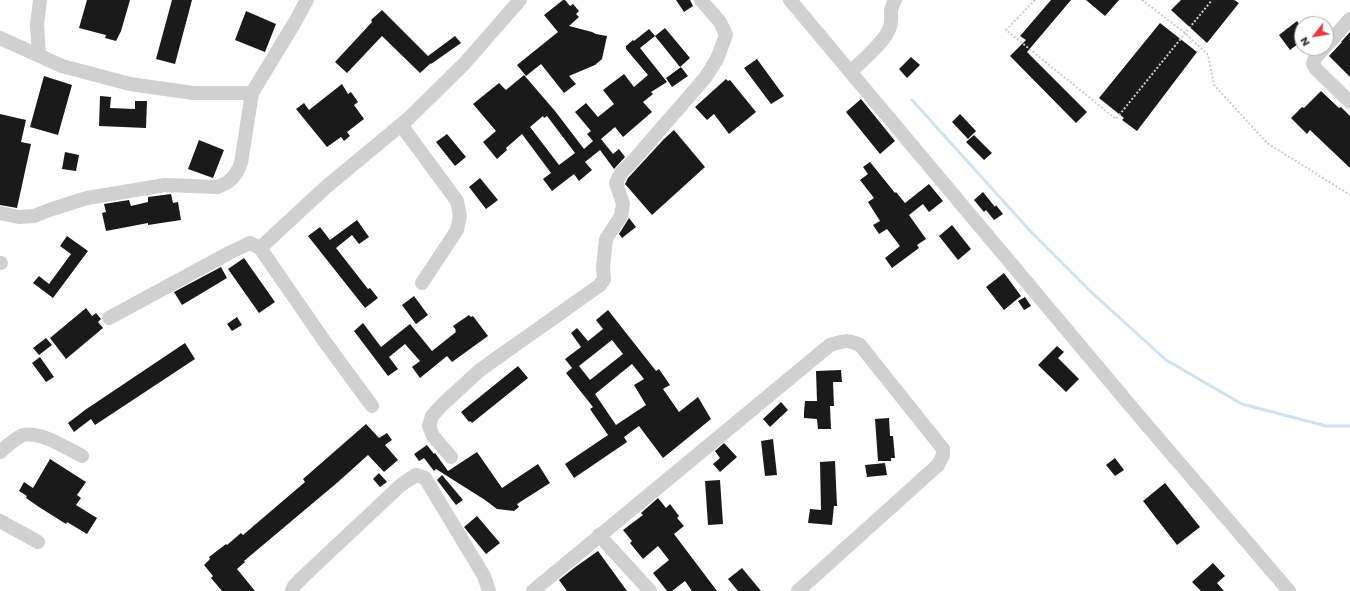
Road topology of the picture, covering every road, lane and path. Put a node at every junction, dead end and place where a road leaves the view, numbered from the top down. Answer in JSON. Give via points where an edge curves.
{"nodes":[{"id":1,"x":40,"y":0,"type":"edge"},
{"id":2,"x":307,"y":0,"type":"edge"},
{"id":3,"x":520,"y":0,"type":"edge"},
{"id":4,"x":701,"y":0,"type":"edge"},
{"id":5,"x":790,"y":0,"type":"edge"},
{"id":6,"x":895,"y":0,"type":"edge"},
{"id":7,"x":1035,"y":0,"type":"edge"},
{"id":8,"x":1142,"y":0,"type":"edge"},
{"id":9,"x":1212,"y":0,"type":"edge"},
{"id":10,"x":1350,"y":19,"type":"edge"},
{"id":11,"x":1185,"y":33,"type":"junction"},
{"id":12,"x":1334,"y":37,"type":"edge"},
{"id":13,"x":0,"y":38,"type":"edge"},
{"id":14,"x":39,"y":56,"type":"junction"},
{"id":15,"x":1317,"y":56,"type":"edge"},
{"id":16,"x":850,"y":72,"type":"junction"},
{"id":17,"x":252,"y":93,"type":"junction"},
{"id":18,"x":1350,"y":102,"type":"edge"},
{"id":19,"x":401,"y":125,"type":"junction"},
{"id":20,"x":1350,"y":195,"type":"edge"},
{"id":21,"x":0,"y":213,"type":"edge"},
{"id":22,"x":260,"y":248,"type":"junction"},
{"id":23,"x":422,"y":283,"type":"dead end"},
{"id":24,"x":109,"y":318,"type":"dead end"},
{"id":25,"x":372,"y":406,"type":"dead end"},
{"id":26,"x":0,"y":452,"type":"edge"},
{"id":27,"x":82,"y":456,"type":"dead end"},
{"id":28,"x":451,"y":457,"type":"dead end"},
{"id":29,"x":0,"y":521,"type":"edge"},
{"id":30,"x":599,"y":535,"type":"junction"},
{"id":31,"x":38,"y":542,"type":"dead end"},
{"id":32,"x":292,"y":591,"type":"edge"},
{"id":33,"x":489,"y":591,"type":"edge"},
{"id":34,"x":533,"y":591,"type":"edge"},
{"id":35,"x":650,"y":591,"type":"edge"},
{"id":36,"x":798,"y":591,"type":"edge"},
{"id":37,"x":1289,"y":591,"type":"edge"}],
"edges":[{"from":1,"to":14,"type":"street","via":[[37,25]]},
{"from":2,"to":17,"type":"street"},
{"from":3,"to":19,"type":"street","via":[[464,64]]},
{"from":4,"to":28,"type":"street","via":[[720,22],[726,35],[717,59],[705,78],[621,173],[616,183],[623,204],[621,216],[606,239],[604,280],[480,370],[432,416],[428,426]]},
{"from":5,"to":16,"type":"street"},
{"from":6,"to":16,"type":"street","via":[[889,31]]},
{"from":7,"to":11,"type":"path","via":[[1006,30],[1116,119]]},
{"from":8,"to":11,"type":"path"},
{"from":9,"to":11,"type":"path"},
{"from":10,"to":12,"type":"street"},
{"from":11,"to":20,"type":"path","via":[[1208,55],[1214,85],[1266,143]]},
{"from":13,"to":14,"type":"street"},
{"from":14,"to":17,"type":"street","via":[[62,66],[130,84],[193,93]]},
{"from":15,"to":18,"type":"street","via":[[1313,64]]},
{"from":16,"to":37,"type":"street","via":[[1134,411]]},
{"from":17,"to":21,"type":"street","via":[[241,163],[237,173],[225,185],[165,185],[87,198],[34,216],[19,217]]},
{"from":19,"to":22,"type":"street","via":[[326,187]]},
{"from":19,"to":23,"type":"street","via":[[458,201],[460,216],[457,230]]},
{"from":22,"to":24,"type":"street","via":[[250,243]]},
{"from":22,"to":25,"type":"street"},
{"from":26,"to":27,"type":"street","via":[[22,436],[36,434]]},
{"from":29,"to":31,"type":"street"},
{"from":30,"to":34,"type":"street"},
{"from":30,"to":35,"type":"street"},
{"from":30,"to":36,"type":"street","via":[[830,345],[851,340],[865,351],[943,449],[943,455],[938,465]]},
{"from":32,"to":33,"type":"street","via":[[306,574],[402,484],[416,475],[425,478],[484,576]]}]}
